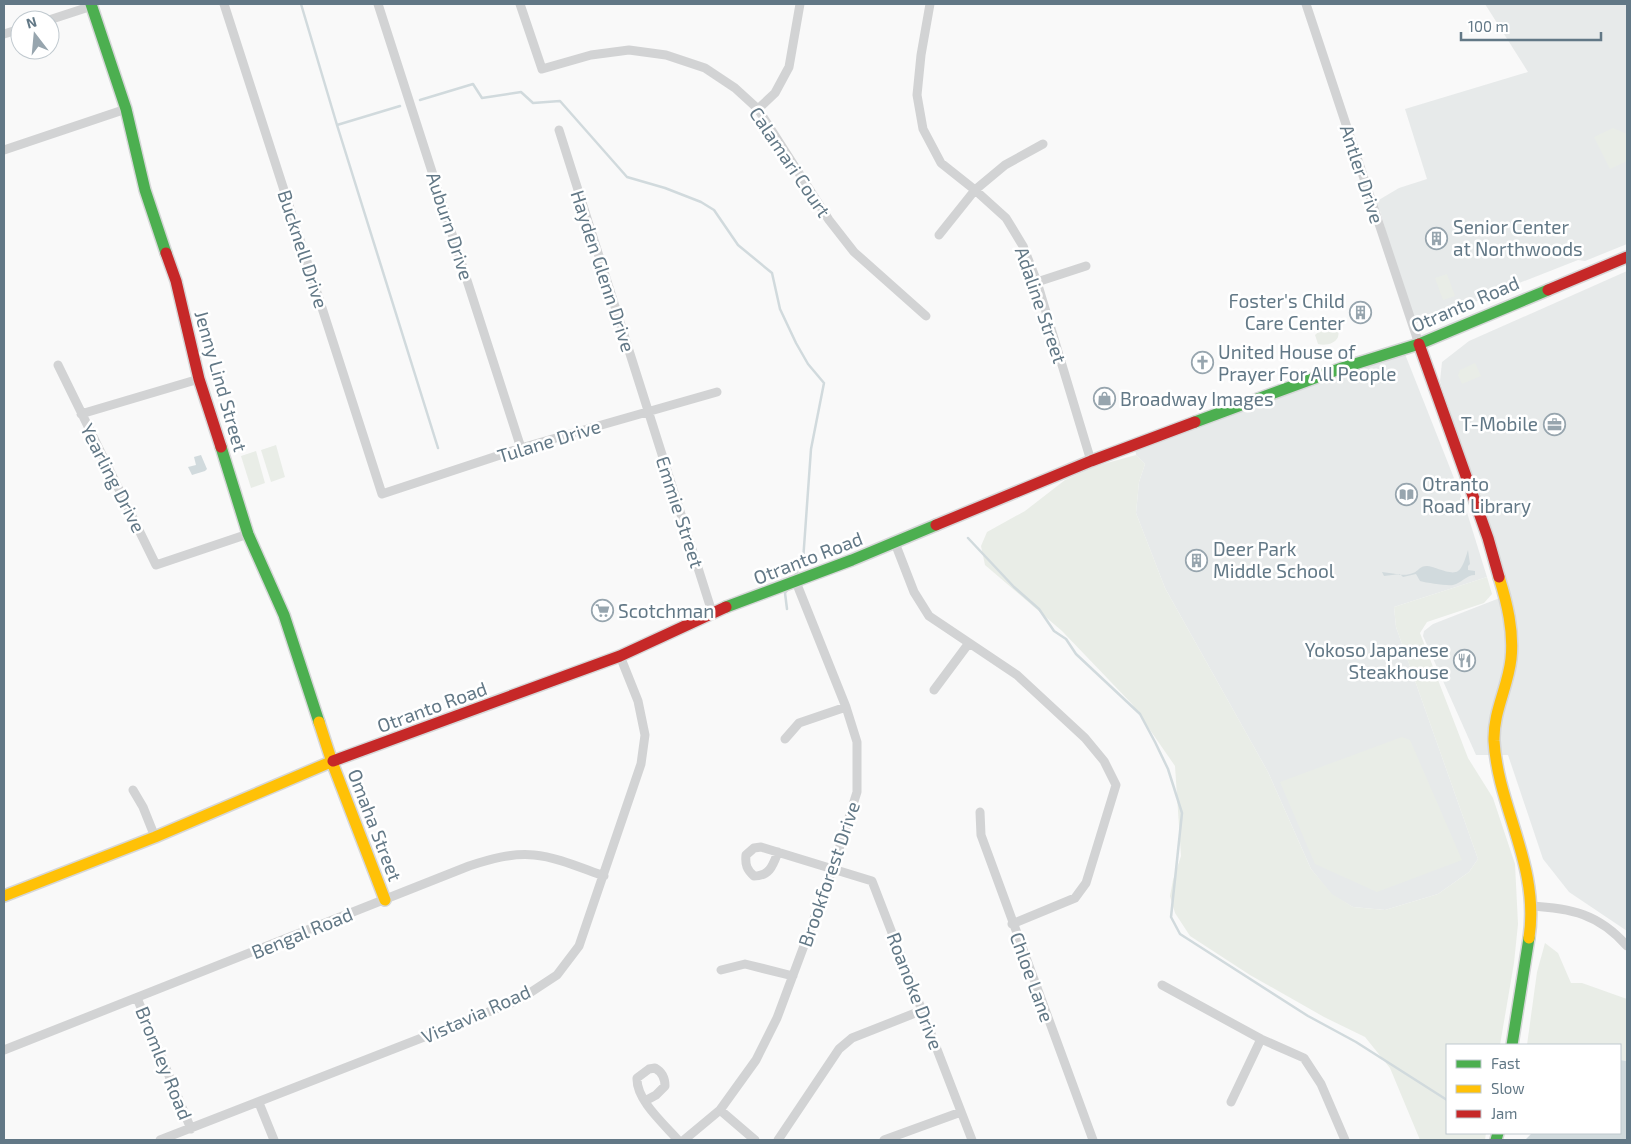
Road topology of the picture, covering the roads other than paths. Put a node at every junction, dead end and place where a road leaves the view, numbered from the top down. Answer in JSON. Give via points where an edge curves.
{"nodes":[{"id":1,"x":224,"y":4,"type":"edge"},
{"id":2,"x":378,"y":4,"type":"edge"},
{"id":3,"x":520,"y":4,"type":"edge"},
{"id":4,"x":800,"y":4,"type":"edge"},
{"id":5,"x":930,"y":4,"type":"edge"},
{"id":6,"x":1306,"y":4,"type":"edge"},
{"id":7,"x":92,"y":5,"type":"edge"},
{"id":8,"x":60,"y":16,"type":"edge"},
{"id":9,"x":126,"y":109,"type":"junction"},
{"id":10,"x":758,"y":109,"type":"junction"},
{"id":11,"x":559,"y":130,"type":"dead end"},
{"id":12,"x":1043,"y":144,"type":"dead end"},
{"id":13,"x":4,"y":150,"type":"edge"},
{"id":14,"x":975,"y":190,"type":"junction"},
{"id":15,"x":939,"y":235,"type":"dead end"},
{"id":16,"x":1627,"y":257,"type":"edge"},
{"id":17,"x":1086,"y":266,"type":"dead end"},
{"id":18,"x":1037,"y":282,"type":"junction"},
{"id":19,"x":926,"y":316,"type":"dead end"},
{"id":20,"x":1419,"y":344,"type":"junction"},
{"id":21,"x":58,"y":366,"type":"dead end"},
{"id":22,"x":199,"y":379,"type":"junction"},
{"id":23,"x":717,"y":392,"type":"dead end"},
{"id":24,"x":648,"y":411,"type":"junction"},
{"id":25,"x":81,"y":414,"type":"junction"},
{"id":26,"x":521,"y":448,"type":"junction"},
{"id":27,"x":1091,"y":461,"type":"junction"},
{"id":28,"x":382,"y":494,"type":"joint"},
{"id":29,"x":248,"y":534,"type":"junction"},
{"id":30,"x":895,"y":543,"type":"junction"},
{"id":31,"x":796,"y":582,"type":"junction"},
{"id":32,"x":712,"y":612,"type":"junction"},
{"id":33,"x":969,"y":643,"type":"junction"},
{"id":34,"x":620,"y":656,"type":"junction"},
{"id":35,"x":934,"y":690,"type":"dead end"},
{"id":36,"x":846,"y":706,"type":"junction"},
{"id":37,"x":785,"y":739,"type":"dead end"},
{"id":38,"x":332,"y":762,"type":"junction"},
{"id":39,"x":133,"y":790,"type":"dead end"},
{"id":40,"x":980,"y":812,"type":"dead end"},
{"id":41,"x":155,"y":838,"type":"junction"},
{"id":42,"x":778,"y":852,"type":"dead end"},
{"id":43,"x":832,"y":868,"type":"junction"},
{"id":44,"x":604,"y":876,"type":"junction"},
{"id":45,"x":4,"y":896,"type":"edge"},
{"id":46,"x":385,"y":900,"type":"junction"},
{"id":47,"x":1530,"y":906,"type":"junction"},
{"id":48,"x":1012,"y":924,"type":"junction"},
{"id":49,"x":1627,"y":946,"type":"edge"},
{"id":50,"x":721,"y":970,"type":"dead end"},
{"id":51,"x":793,"y":976,"type":"junction"},
{"id":52,"x":1162,"y":985,"type":"dead end"},
{"id":53,"x":137,"y":998,"type":"junction"},
{"id":54,"x":923,"y":1010,"type":"junction"},
{"id":55,"x":1261,"y":1040,"type":"junction"},
{"id":56,"x":1512,"y":1044,"type":"edge"},
{"id":57,"x":4,"y":1050,"type":"edge"},
{"id":58,"x":645,"y":1101,"type":"dead end"},
{"id":59,"x":1230,"y":1102,"type":"dead end"},
{"id":60,"x":259,"y":1103,"type":"junction"},
{"id":61,"x":720,"y":1110,"type":"junction"},
{"id":62,"x":961,"y":1112,"type":"junction"},
{"id":63,"x":191,"y":1128,"type":"junction"},
{"id":64,"x":160,"y":1140,"type":"edge"},
{"id":65,"x":274,"y":1140,"type":"edge"},
{"id":66,"x":678,"y":1140,"type":"edge"},
{"id":67,"x":684,"y":1140,"type":"edge"},
{"id":68,"x":756,"y":1140,"type":"edge"},
{"id":69,"x":778,"y":1140,"type":"edge"},
{"id":70,"x":884,"y":1140,"type":"edge"},
{"id":71,"x":972,"y":1140,"type":"edge"},
{"id":72,"x":1093,"y":1140,"type":"edge"},
{"id":73,"x":1345,"y":1140,"type":"edge"}],
"edges":[{"from":1,"to":28,"type":"street","name":"Bucknell Drive"},
{"from":2,"to":26,"type":"street","name":"Auburn Drive"},
{"from":3,"to":10,"type":"street","name":"Calamari Court","via":[[542,69],[591,55],[629,50],[666,55],[705,68],[735,88]]},
{"from":4,"to":10,"type":"street","via":[[789,67],[775,93]]},
{"from":5,"to":14,"type":"street","name":"Adaline Street","via":[[917,95],[922,129],[941,163]]},
{"from":6,"to":20,"type":"street","name":"Antler Drive"},
{"from":7,"to":8,"type":"street"},
{"from":7,"to":9,"type":"street","name":"Jenny Lind Street"},
{"from":9,"to":13,"type":"street"},
{"from":9,"to":22,"type":"street","name":"Jenny Lind Street","via":[[145,190],[176,280]]},
{"from":10,"to":19,"type":"street","name":"Calamari Court","via":[[829,220],[854,252]]},
{"from":11,"to":24,"type":"street","name":"Hayden Glenn Drive"},
{"from":12,"to":14,"type":"street","via":[[1005,164]]},
{"from":14,"to":15,"type":"street"},
{"from":14,"to":18,"type":"street","name":"Adaline Street","via":[[1006,218],[1023,246]]},
{"from":16,"to":20,"type":"street","name":"Otranto Road"},
{"from":17,"to":18,"type":"street"},
{"from":18,"to":27,"type":"street","name":"Adaline Street"},
{"from":20,"to":27,"type":"street","name":"Otranto Road","via":[[1342,368]]},
{"from":20,"to":47,"type":"street","via":[[1488,538],[1505,596],[1511,631],[1511,660],[1497,712],[1496,763],[1526,866]]},
{"from":21,"to":25,"type":"street"},
{"from":22,"to":25,"type":"street","name":"Yearling Drive"},
{"from":22,"to":29,"type":"street","name":"Jenny Lind Street"},
{"from":23,"to":24,"type":"street","name":"Tulane Drive"},
{"from":24,"to":26,"type":"street","name":"Tulane Drive"},
{"from":24,"to":32,"type":"street","name":"Emmie Street"},
{"from":25,"to":29,"type":"street","name":"Yearling Drive","via":[[156,565]]},
{"from":26,"to":28,"type":"street","name":"Tulane Drive"},
{"from":27,"to":30,"type":"street","name":"Otranto Road"},
{"from":29,"to":38,"type":"street","name":"Jenny Lind Street","via":[[284,615]]},
{"from":30,"to":31,"type":"street","name":"Otranto Road"},
{"from":30,"to":33,"type":"street","via":[[914,592],[929,616]]},
{"from":31,"to":32,"type":"street","name":"Otranto Road"},
{"from":31,"to":36,"type":"street","name":"Brookforest Drive"},
{"from":32,"to":34,"type":"street","name":"Otranto Road"},
{"from":33,"to":35,"type":"street"},
{"from":33,"to":48,"type":"street","via":[[1017,675],[1085,738],[1104,761],[1116,785],[1086,883],[1075,898]]},
{"from":34,"to":38,"type":"street","name":"Otranto Road"},
{"from":34,"to":44,"type":"street","name":"Vistavia Road","via":[[638,701],[645,735],[641,764]]},
{"from":36,"to":37,"type":"street","via":[[799,723]]},
{"from":36,"to":43,"type":"street","name":"Brookforest Drive","via":[[857,742],[857,792]]},
{"from":38,"to":41,"type":"street","name":"Otranto Road"},
{"from":38,"to":46,"type":"street","name":"Omaha Street"},
{"from":39,"to":41,"type":"street"},
{"from":40,"to":48,"type":"street","name":"Chloe Lane","via":[[981,835]]},
{"from":41,"to":45,"type":"street","name":"Otranto Road"},
{"from":42,"to":43,"type":"street"},
{"from":43,"to":51,"type":"street","name":"Brookforest Drive"},
{"from":43,"to":54,"type":"street","name":"Roanoke Drive","via":[[872,881]]},
{"from":44,"to":46,"type":"street","name":"Bengal Road","via":[[535,855],[515,855],[492,858]]},
{"from":44,"to":60,"type":"street","name":"Vistavia Road","via":[[579,946],[557,975],[542,985],[519,1000]]},
{"from":46,"to":53,"type":"street","name":"Bengal Road"},
{"from":47,"to":49,"type":"street","via":[[1557,907],[1593,918]]},
{"from":47,"to":56,"type":"street","via":[[1530,932]]},
{"from":48,"to":72,"type":"street","name":"Chloe Lane"},
{"from":50,"to":51,"type":"street","via":[[745,964]]},
{"from":51,"to":61,"type":"street","name":"Brookforest Drive","via":[[756,1060]]},
{"from":52,"to":55,"type":"street"},
{"from":53,"to":57,"type":"street","name":"Bengal Road"},
{"from":53,"to":63,"type":"street","name":"Bromley Road"},
{"from":54,"to":62,"type":"street","name":"Roanoke Drive"},
{"from":54,"to":69,"type":"street","via":[[852,1038],[839,1049]]},
{"from":55,"to":59,"type":"street"},
{"from":55,"to":73,"type":"street","via":[[1304,1058],[1322,1084]]},
{"from":58,"to":66,"type":"street"},
{"from":60,"to":63,"type":"street","name":"Vistavia Road"},
{"from":60,"to":65,"type":"street"},
{"from":61,"to":67,"type":"street","name":"Brookforest Drive"},
{"from":61,"to":68,"type":"street"},
{"from":62,"to":70,"type":"street"},
{"from":62,"to":71,"type":"street","name":"Roanoke Drive"},
{"from":63,"to":64,"type":"street","name":"Vistavia Road"}]}
